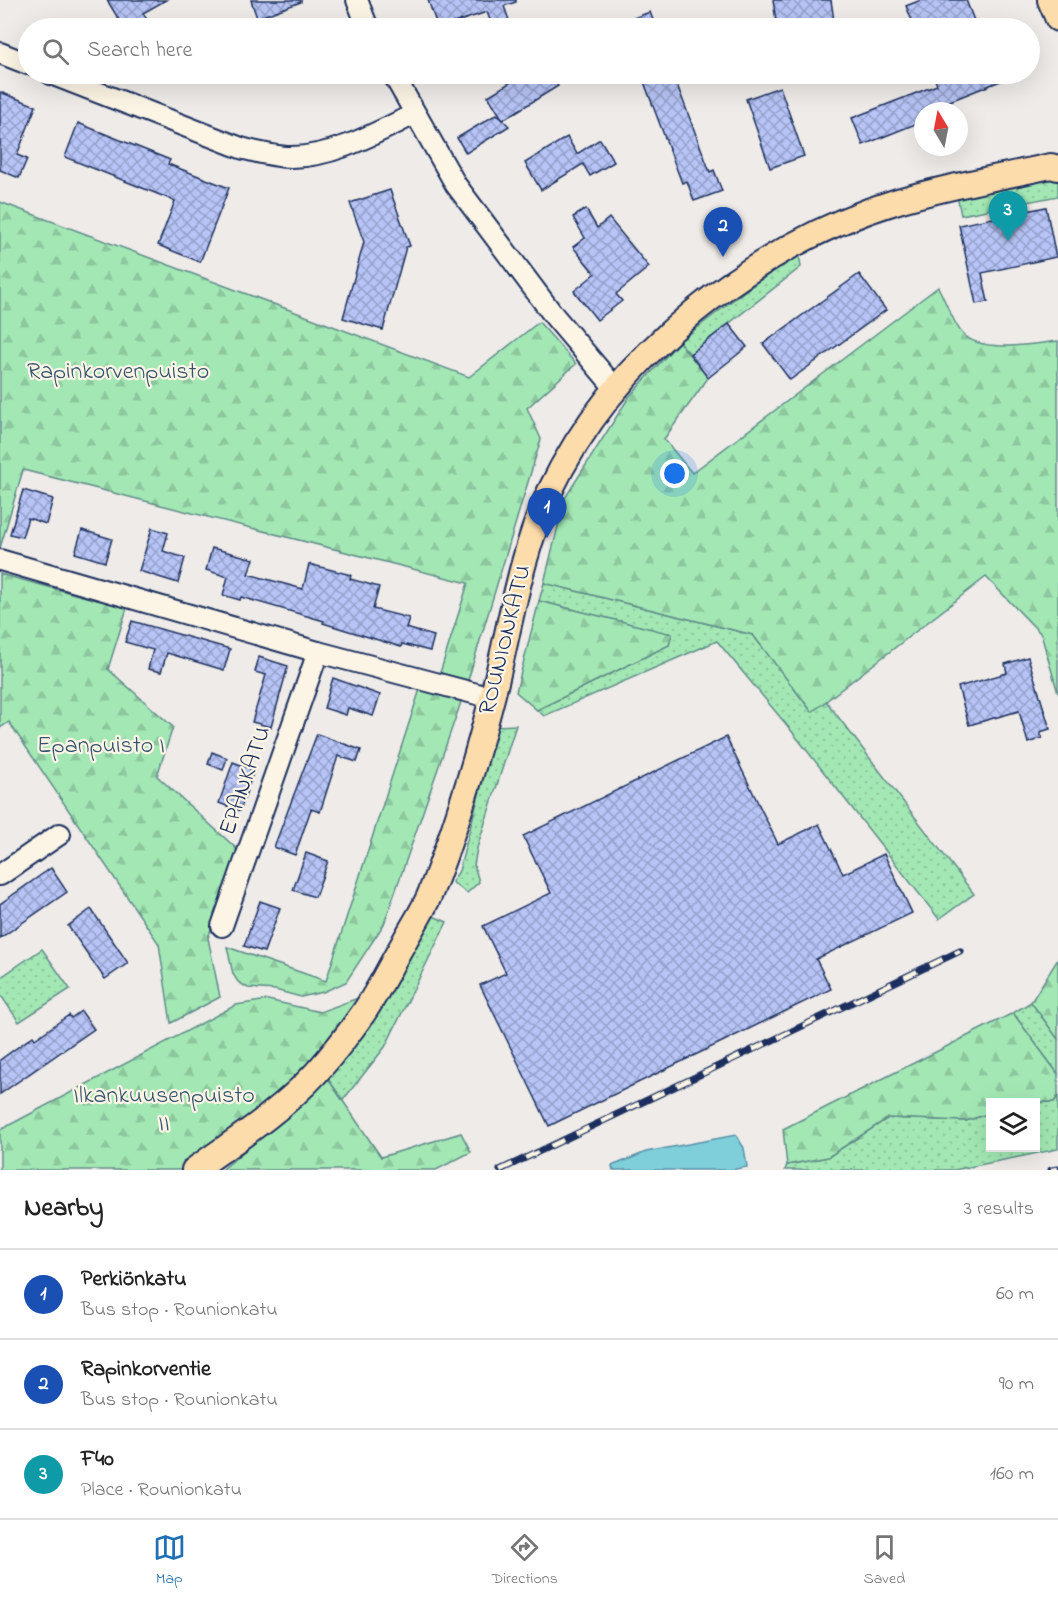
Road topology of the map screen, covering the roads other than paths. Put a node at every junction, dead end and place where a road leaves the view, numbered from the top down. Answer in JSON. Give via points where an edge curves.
{"nodes":[{"id":1,"x":357,"y":0,"type":"edge"},
{"id":2,"x":1050,"y":0,"type":"edge"},
{"id":3,"x":364,"y":18,"type":"edge"},
{"id":4,"x":1058,"y":19,"type":"edge"},
{"id":5,"x":0,"y":53,"type":"edge"},
{"id":6,"x":18,"y":60,"type":"edge"},
{"id":7,"x":77,"y":84,"type":"edge"},
{"id":8,"x":398,"y":84,"type":"edge"},
{"id":9,"x":415,"y":114,"type":"junction"},
{"id":10,"x":1055,"y":165,"type":"edge"},
{"id":11,"x":615,"y":388,"type":"junction"},
{"id":12,"x":0,"y":560,"type":"edge"},
{"id":13,"x":318,"y":652,"type":"junction"},
{"id":14,"x":492,"y":698,"type":"junction"},
{"id":15,"x":60,"y":834,"type":"dead end"},
{"id":16,"x":0,"y":875,"type":"edge"},
{"id":17,"x":222,"y":926,"type":"dead end"},
{"id":18,"x":194,"y":1170,"type":"edge"}],
"edges":[{"from":1,"to":3,"type":"street"},
{"from":2,"to":4,"type":"main road"},
{"from":5,"to":6,"type":"street"},
{"from":7,"to":9,"type":"street","via":[[241,148],[291,157],[325,152]]},
{"from":8,"to":9,"type":"street"},
{"from":9,"to":11,"type":"street","via":[[456,185],[555,317]]},
{"from":10,"to":11,"type":"main road","name":"ROUNIONKATU","via":[[896,202],[821,231],[774,255],[722,289],[677,326]]},
{"from":11,"to":14,"type":"main road","name":"ROUNIONKATU","via":[[591,420],[549,494],[532,538]]},
{"from":12,"to":13,"type":"street"},
{"from":13,"to":14,"type":"street"},
{"from":13,"to":17,"type":"street","name":"EPANKATU"},
{"from":14,"to":18,"type":"main road","name":"ROUNIONKATU","via":[[429,897],[364,1012],[316,1072],[284,1103]]},
{"from":15,"to":16,"type":"street"}]}
